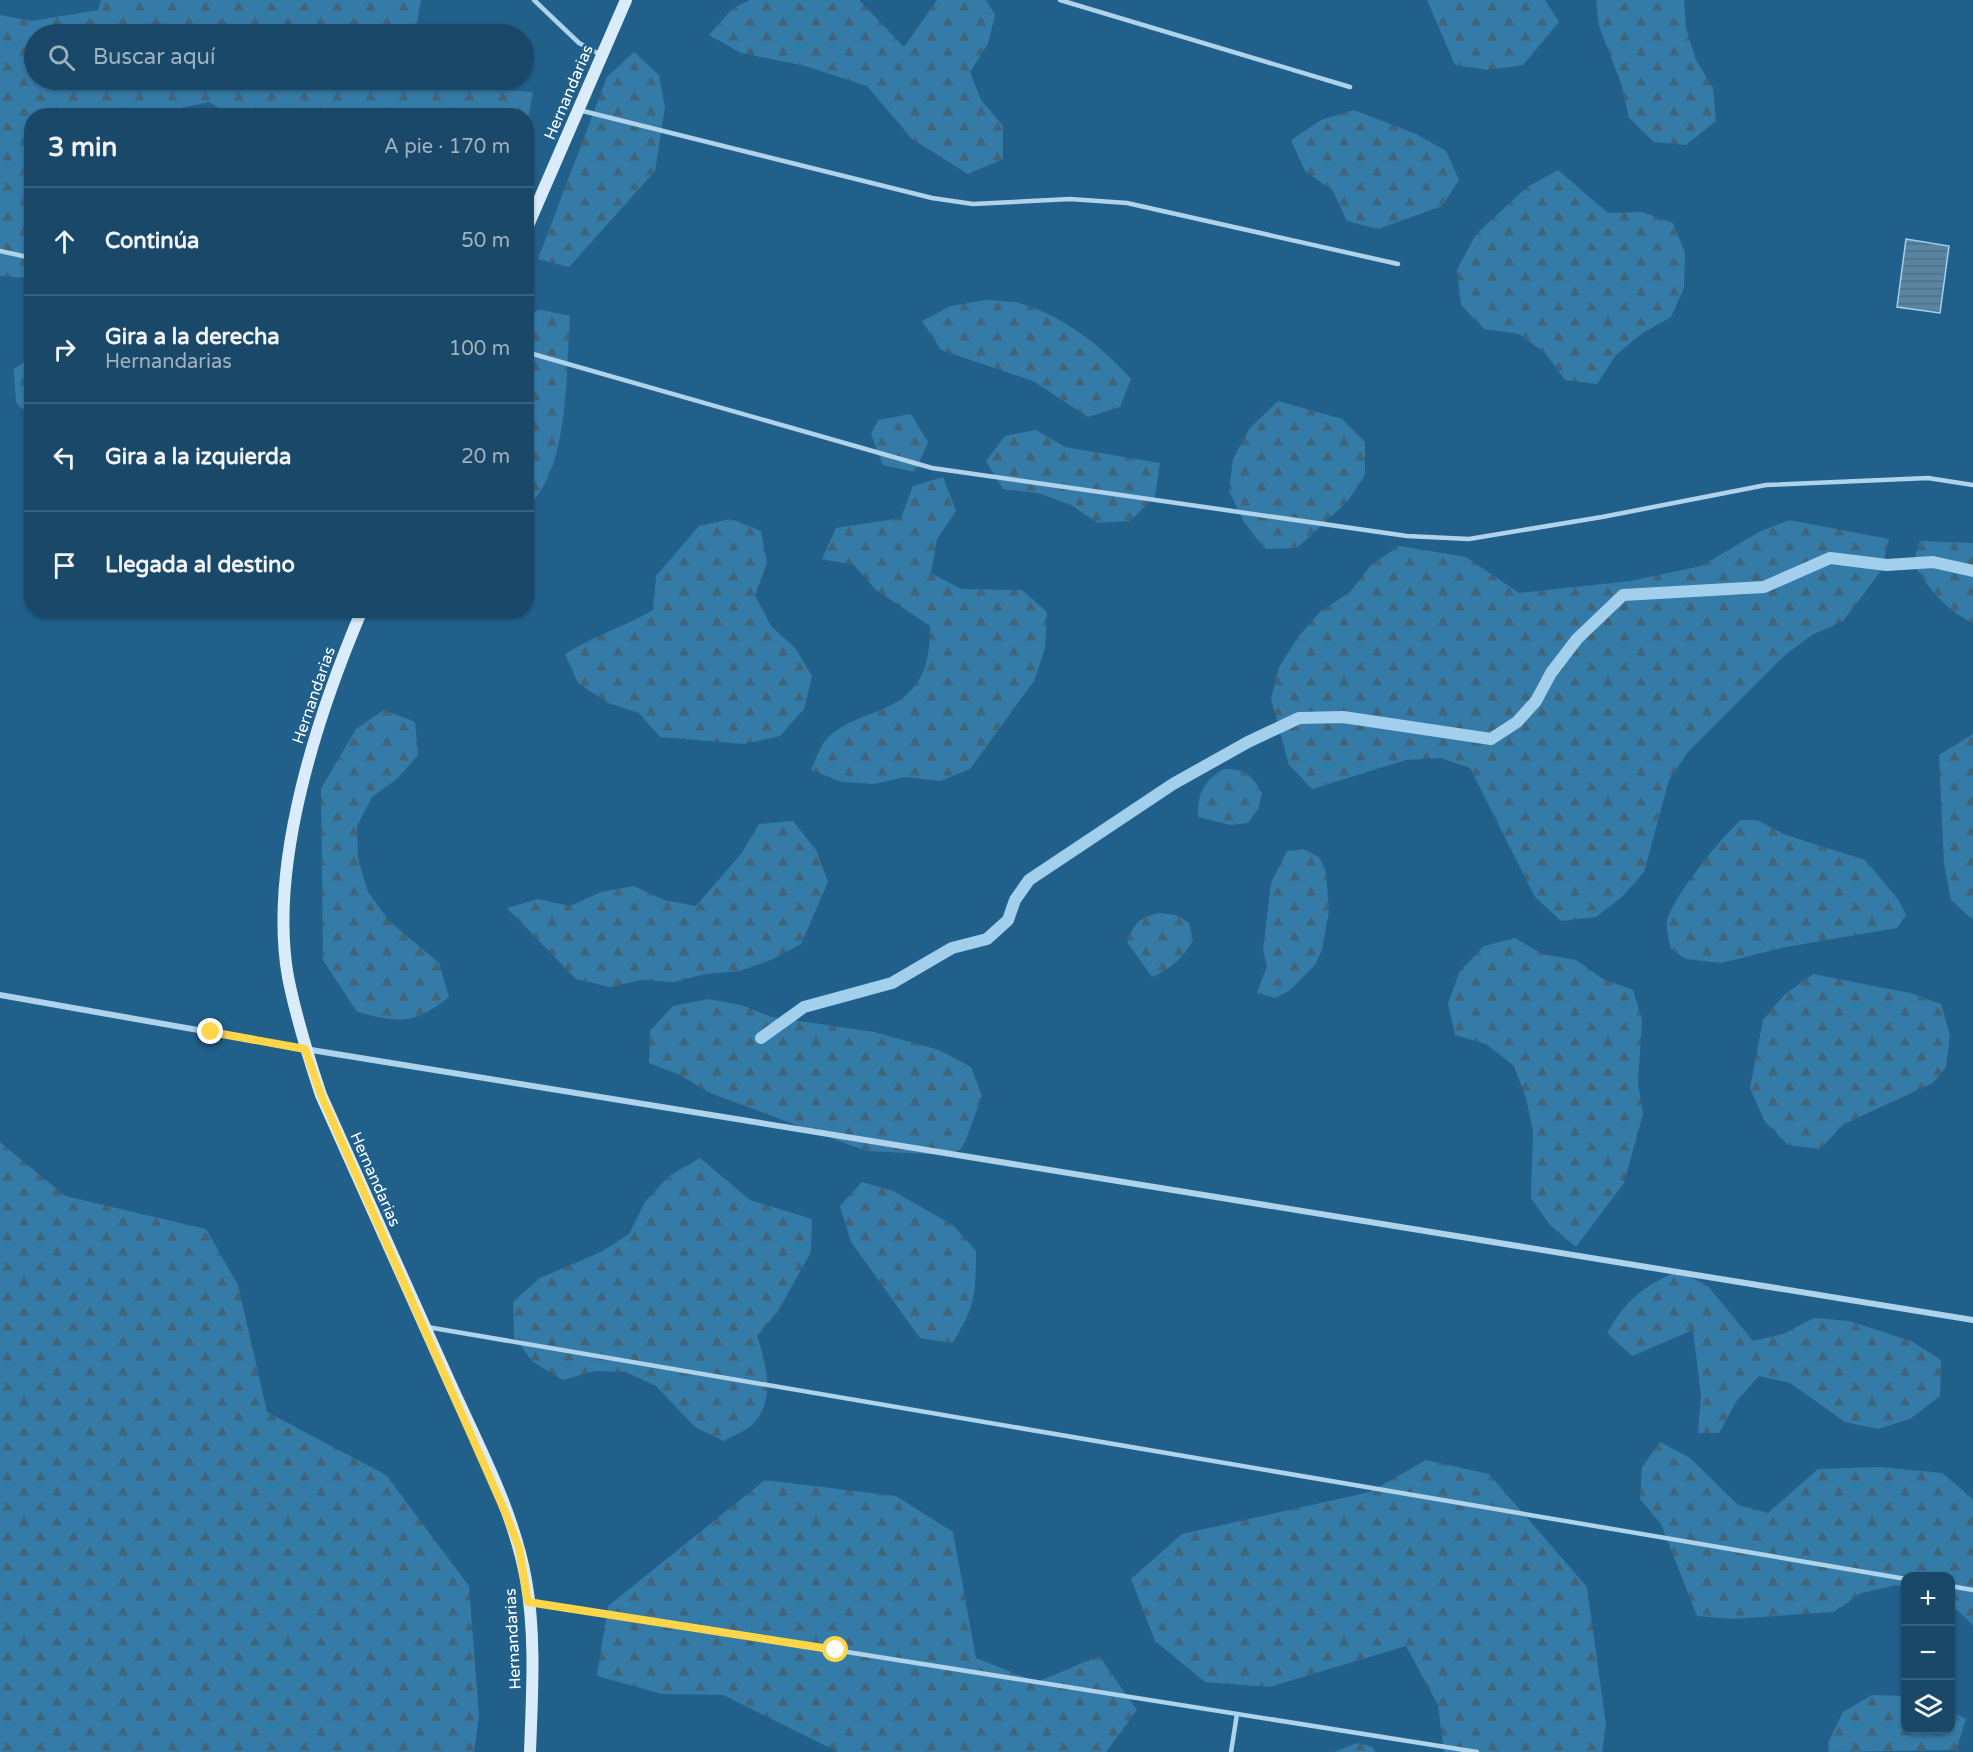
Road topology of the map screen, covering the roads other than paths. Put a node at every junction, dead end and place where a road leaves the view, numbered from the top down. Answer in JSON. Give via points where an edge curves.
{"nodes":[{"id":1,"x":534,"y":0,"type":"edge"},
{"id":2,"x":626,"y":0,"type":"edge"},
{"id":3,"x":1060,"y":0,"type":"edge"},
{"id":4,"x":602,"y":56,"type":"junction"},
{"id":5,"x":1350,"y":87,"type":"dead end"},
{"id":6,"x":579,"y":110,"type":"junction"},
{"id":7,"x":534,"y":212,"type":"edge"},
{"id":8,"x":0,"y":250,"type":"edge"},
{"id":9,"x":24,"y":256,"type":"edge"},
{"id":10,"x":1398,"y":264,"type":"dead end"},
{"id":11,"x":534,"y":354,"type":"edge"},
{"id":12,"x":1973,"y":485,"type":"edge"},
{"id":13,"x":359,"y":618,"type":"edge"},
{"id":14,"x":0,"y":994,"type":"edge"},
{"id":15,"x":305,"y":1049,"type":"junction"},
{"id":16,"x":1973,"y":1320,"type":"edge"},
{"id":17,"x":425,"y":1326,"type":"junction"},
{"id":18,"x":1901,"y":1578,"type":"edge"},
{"id":19,"x":1955,"y":1587,"type":"edge"},
{"id":20,"x":1973,"y":1590,"type":"edge"},
{"id":21,"x":528,"y":1602,"type":"junction"},
{"id":22,"x":1237,"y":1714,"type":"junction"},
{"id":23,"x":530,"y":1752,"type":"edge"},
{"id":24,"x":1231,"y":1752,"type":"edge"},
{"id":25,"x":1477,"y":1752,"type":"edge"}],
"edges":[{"from":1,"to":4,"type":"lane","via":[[579,43]]},
{"from":2,"to":4,"type":"street","name":"Hernandarias"},
{"from":3,"to":5,"type":"lane"},
{"from":4,"to":6,"type":"street","name":"Hernandarias"},
{"from":6,"to":7,"type":"street","name":"Hernandarias"},
{"from":6,"to":10,"type":"lane","via":[[932,198],[973,204],[1070,199],[1127,203]]},
{"from":8,"to":9,"type":"lane"},
{"from":11,"to":12,"type":"lane","via":[[932,468],[1407,536],[1469,539],[1766,485],[1928,478]]},
{"from":13,"to":15,"type":"street","name":"Hernandarias","via":[[335,672],[303,776],[288,866],[284,922],[288,975]]},
{"from":14,"to":15,"type":"street"},
{"from":15,"to":16,"type":"street"},
{"from":15,"to":17,"type":"street","name":"Hernandarias","via":[[321,1095]]},
{"from":17,"to":18,"type":"lane"},
{"from":17,"to":21,"type":"street","name":"Hernandarias","via":[[519,1548]]},
{"from":19,"to":20,"type":"lane"},
{"from":21,"to":22,"type":"lane"},
{"from":21,"to":23,"type":"street","name":"Hernandarias","via":[[533,1670]]},
{"from":22,"to":24,"type":"lane"},
{"from":22,"to":25,"type":"lane"}]}
